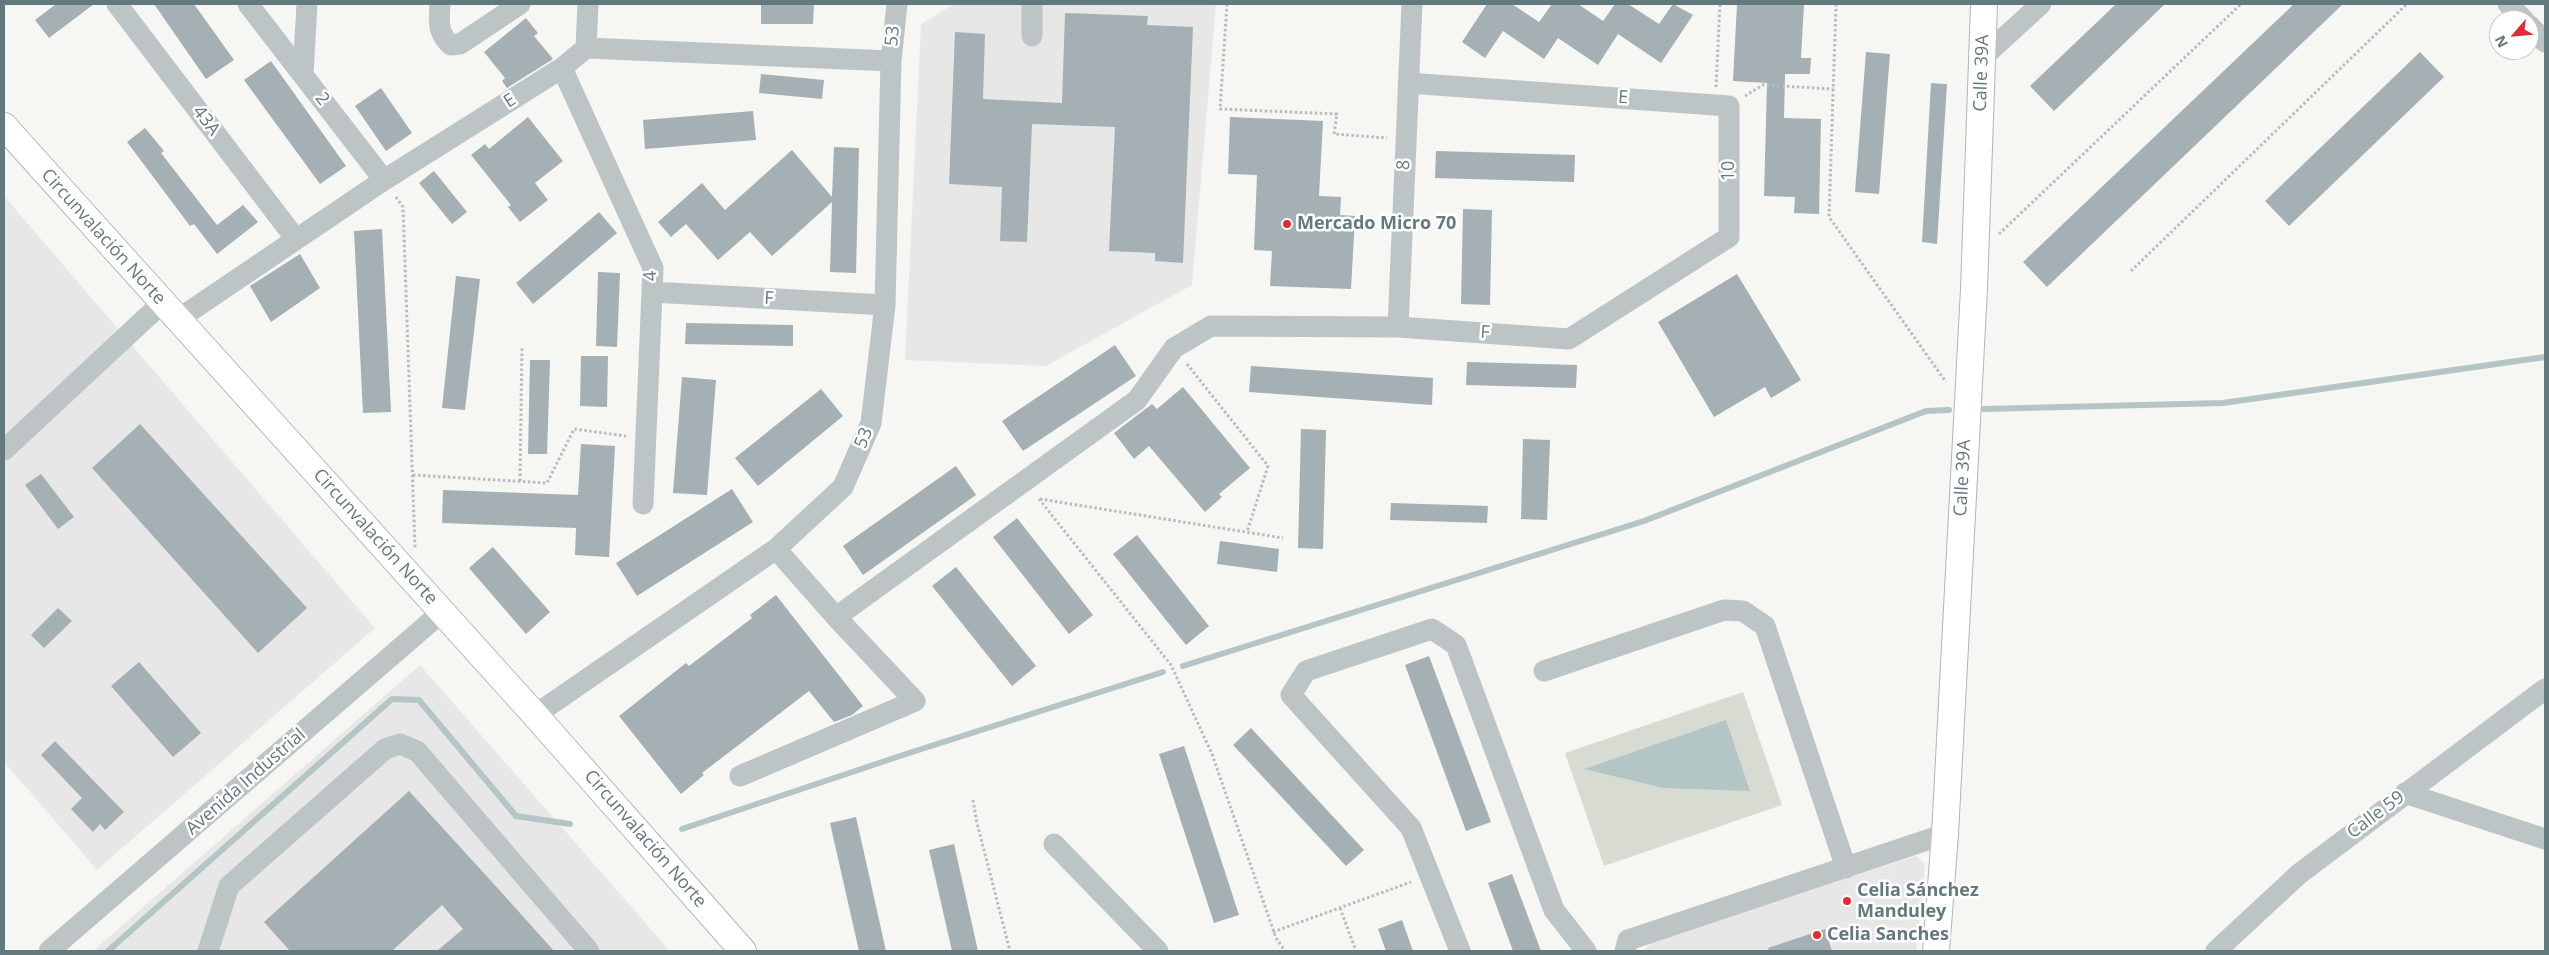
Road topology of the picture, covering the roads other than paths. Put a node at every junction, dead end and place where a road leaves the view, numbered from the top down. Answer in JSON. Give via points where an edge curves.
{"nodes":[{"id":1,"x":117,"y":4,"type":"edge"},
{"id":2,"x":248,"y":4,"type":"edge"},
{"id":3,"x":307,"y":4,"type":"edge"},
{"id":4,"x":440,"y":4,"type":"edge"},
{"id":5,"x":520,"y":4,"type":"edge"},
{"id":6,"x":588,"y":4,"type":"edge"},
{"id":7,"x":897,"y":4,"type":"edge"},
{"id":8,"x":1032,"y":4,"type":"edge"},
{"id":9,"x":1412,"y":4,"type":"edge"},
{"id":10,"x":1984,"y":4,"type":"edge"},
{"id":11,"x":2041,"y":4,"type":"edge"},
{"id":12,"x":1032,"y":36,"type":"dead end"},
{"id":13,"x":586,"y":48,"type":"junction"},
{"id":14,"x":1982,"y":58,"type":"junction"},
{"id":15,"x":891,"y":61,"type":"junction"},
{"id":16,"x":562,"y":68,"type":"junction"},
{"id":17,"x":303,"y":74,"type":"junction"},
{"id":18,"x":1408,"y":83,"type":"junction"},
{"id":19,"x":1722,"y":105,"type":"joint"},
{"id":20,"x":4,"y":126,"type":"edge"},
{"id":21,"x":384,"y":180,"type":"junction"},
{"id":22,"x":1729,"y":237,"type":"joint"},
{"id":23,"x":295,"y":238,"type":"junction"},
{"id":24,"x":652,"y":292,"type":"junction"},
{"id":25,"x":885,"y":305,"type":"junction"},
{"id":26,"x":170,"y":311,"type":"junction"},
{"id":27,"x":1398,"y":327,"type":"junction"},
{"id":28,"x":4,"y":450,"type":"edge"},
{"id":29,"x":643,"y":504,"type":"dead end"},
{"id":30,"x":776,"y":549,"type":"junction"},
{"id":31,"x":442,"y":612,"type":"junction"},
{"id":32,"x":836,"y":617,"type":"junction"},
{"id":33,"x":1544,"y":671,"type":"dead end"},
{"id":34,"x":2545,"y":689,"type":"edge"},
{"id":35,"x":535,"y":715,"type":"junction"},
{"id":36,"x":740,"y":776,"type":"dead end"},
{"id":37,"x":2405,"y":793,"type":"junction"},
{"id":38,"x":1945,"y":834,"type":"junction"},
{"id":39,"x":2545,"y":839,"type":"edge"},
{"id":40,"x":1054,"y":844,"type":"dead end"},
{"id":41,"x":1846,"y":868,"type":"junction"},
{"id":42,"x":50,"y":951,"type":"edge"},
{"id":43,"x":208,"y":951,"type":"edge"},
{"id":44,"x":589,"y":951,"type":"edge"},
{"id":45,"x":743,"y":951,"type":"edge"},
{"id":46,"x":1158,"y":951,"type":"edge"},
{"id":47,"x":1460,"y":951,"type":"edge"},
{"id":48,"x":1586,"y":951,"type":"edge"},
{"id":49,"x":1625,"y":951,"type":"edge"},
{"id":50,"x":1936,"y":951,"type":"edge"},
{"id":51,"x":2216,"y":951,"type":"edge"}],
"edges":[{"from":1,"to":23,"type":"street","name":"43A"},
{"from":2,"to":17,"type":"street","name":"2"},
{"from":3,"to":17,"type":"street"},
{"from":4,"to":5,"type":"street","via":[[438,24],[443,38],[451,45],[460,44]]},
{"from":6,"to":13,"type":"street"},
{"from":7,"to":15,"type":"street","name":"53"},
{"from":8,"to":12,"type":"street"},
{"from":9,"to":18,"type":"street","name":"8"},
{"from":10,"to":14,"type":"main road","name":"Calle 39A"},
{"from":11,"to":14,"type":"street"},
{"from":13,"to":15,"type":"street"},
{"from":13,"to":16,"type":"street","name":"E"},
{"from":14,"to":38,"type":"main road","name":"Calle 39A"},
{"from":15,"to":25,"type":"street","name":"53"},
{"from":16,"to":21,"type":"street","name":"E"},
{"from":16,"to":24,"type":"street","name":"4","via":[[653,268]]},
{"from":17,"to":21,"type":"street","name":"2"},
{"from":18,"to":19,"type":"street","name":"E"},
{"from":18,"to":27,"type":"street","name":"8"},
{"from":19,"to":22,"type":"street","name":"10"},
{"from":20,"to":26,"type":"main road","name":"Circunvalación Norte"},
{"from":21,"to":23,"type":"street","name":"E"},
{"from":22,"to":27,"type":"street","name":"F","via":[[1569,340]]},
{"from":23,"to":26,"type":"street","name":"E"},
{"from":24,"to":25,"type":"street","name":"F"},
{"from":24,"to":29,"type":"street","name":"4"},
{"from":25,"to":30,"type":"street","name":"53","via":[[871,423],[843,487]]},
{"from":26,"to":28,"type":"street","name":"E"},
{"from":26,"to":31,"type":"main road","name":"Circunvalación Norte"},
{"from":27,"to":32,"type":"street","name":"F","via":[[1211,326],[1174,348],[1137,400]]},
{"from":30,"to":32,"type":"street"},
{"from":30,"to":35,"type":"street","name":"53"},
{"from":31,"to":35,"type":"main road","name":"Circunvalación Norte"},
{"from":31,"to":42,"type":"street","name":"Avenida Industrial"},
{"from":32,"to":36,"type":"street","via":[[915,701]]},
{"from":33,"to":41,"type":"street","via":[[1724,610],[1743,611],[1765,626]]},
{"from":34,"to":37,"type":"street","name":"Calle 59"},
{"from":35,"to":45,"type":"main road","name":"Circunvalación Norte"},
{"from":37,"to":39,"type":"street"},
{"from":37,"to":51,"type":"street","name":"Calle 59","via":[[2298,874]]},
{"from":38,"to":41,"type":"street"},
{"from":38,"to":50,"type":"main road","name":"Calle 39A"},
{"from":40,"to":46,"type":"street"},
{"from":41,"to":49,"type":"street","via":[[1628,940]]},
{"from":43,"to":44,"type":"street","via":[[229,886],[384,749],[400,744],[417,751]]},
{"from":47,"to":48,"type":"street","via":[[1411,828],[1291,695],[1306,671],[1432,629],[1456,646],[1554,910]]}]}
